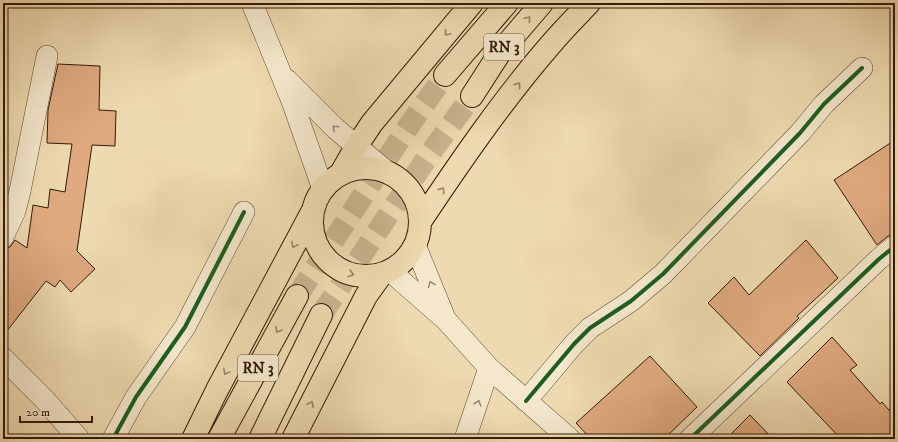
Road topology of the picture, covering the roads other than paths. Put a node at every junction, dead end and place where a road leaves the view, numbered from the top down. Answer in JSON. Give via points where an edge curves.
{"nodes":[{"id":1,"x":252,"y":3,"type":"edge"},
{"id":2,"x":472,"y":3,"type":"edge"},
{"id":3,"x":507,"y":3,"type":"edge"},
{"id":4,"x":542,"y":3,"type":"edge"},
{"id":5,"x":589,"y":3,"type":"edge"},
{"id":6,"x":47,"y":56,"type":"dead end"},
{"id":7,"x":862,"y":68,"type":"dead end"},
{"id":8,"x":280,"y":72,"type":"junction"},
{"id":9,"x":445,"y":75,"type":"tunnel mouth"},
{"id":10,"x":472,"y":96,"type":"tunnel mouth"},
{"id":11,"x":356,"y":146,"type":"junction"},
{"id":12,"x":386,"y":171,"type":"junction"},
{"id":13,"x":341,"y":173,"type":"junction"},
{"id":14,"x":323,"y":188,"type":"junction"},
{"id":15,"x":312,"y":211,"type":"junction"},
{"id":16,"x":244,"y":212,"type":"dead end"},
{"id":17,"x":420,"y":222,"type":"junction"},
{"id":18,"x":3,"y":237,"type":"edge"},
{"id":19,"x":415,"y":245,"type":"junction"},
{"id":20,"x":895,"y":246,"type":"edge"},
{"id":21,"x":386,"y":273,"type":"junction"},
{"id":22,"x":297,"y":296,"type":"tunnel mouth"},
{"id":23,"x":322,"y":315,"type":"tunnel mouth"},
{"id":24,"x":446,"y":320,"type":"junction"},
{"id":25,"x":3,"y":358,"type":"edge"},
{"id":26,"x":489,"y":368,"type":"junction"},
{"id":27,"x":526,"y":401,"type":"junction"},
{"id":28,"x":79,"y":439,"type":"edge"},
{"id":29,"x":113,"y":439,"type":"edge"},
{"id":30,"x":193,"y":439,"type":"edge"},
{"id":31,"x":219,"y":439,"type":"edge"},
{"id":32,"x":260,"y":439,"type":"edge"},
{"id":33,"x":293,"y":439,"type":"edge"},
{"id":34,"x":466,"y":439,"type":"edge"},
{"id":35,"x":570,"y":439,"type":"edge"},
{"id":36,"x":690,"y":439,"type":"edge"}],
"edges":[{"from":1,"to":8,"type":"street"},
{"from":2,"to":11,"type":"highway","one_way":true,"via":[[372,123]]},
{"from":3,"to":9,"type":"highway","number":"RN 3"},
{"from":10,"to":4,"type":"highway","number":"RN 3","one_way":true,"via":[[501,51]]},
{"from":17,"to":5,"type":"highway","one_way":true,"via":[[524,77]]},
{"from":6,"to":18,"type":"street","via":[[15,211]]},
{"from":7,"to":27,"type":"street","via":[[824,104],[800,133],[663,274],[631,301],[590,328]]},
{"from":11,"to":8,"type":"street","one_way":true,"via":[[317,111]]},
{"from":8,"to":14,"type":"street"},
{"from":11,"to":12,"type":"street"},
{"from":11,"to":13,"type":"highway"},
{"from":12,"to":13,"type":"highway","via":[[363,167]]},
{"from":12,"to":17,"type":"highway","via":[[400,180],[411,192],[418,206]]},
{"from":13,"to":14,"type":"highway"},
{"from":14,"to":15,"type":"highway"},
{"from":15,"to":21,"type":"highway","one_way":true,"via":[[311,223],[316,241],[325,258],[334,266],[356,276],[369,277]]},
{"from":15,"to":30,"type":"highway","one_way":true},
{"from":16,"to":29,"type":"street","via":[[185,327],[136,397]]},
{"from":17,"to":19,"type":"highway"},
{"from":19,"to":21,"type":"highway","via":[[400,264]]},
{"from":24,"to":19,"type":"street","one_way":true},
{"from":20,"to":36,"type":"street"},
{"from":21,"to":24,"type":"street"},
{"from":33,"to":21,"type":"highway","one_way":true,"via":[[366,296]]},
{"from":22,"to":31,"type":"highway","number":"RN 3","one_way":true},
{"from":23,"to":32,"type":"highway","number":"RN 3"},
{"from":24,"to":26,"type":"street"},
{"from":25,"to":28,"type":"street","via":[[44,398]]},
{"from":26,"to":27,"type":"street"},
{"from":34,"to":26,"type":"street","one_way":true},
{"from":27,"to":35,"type":"street"}]}
